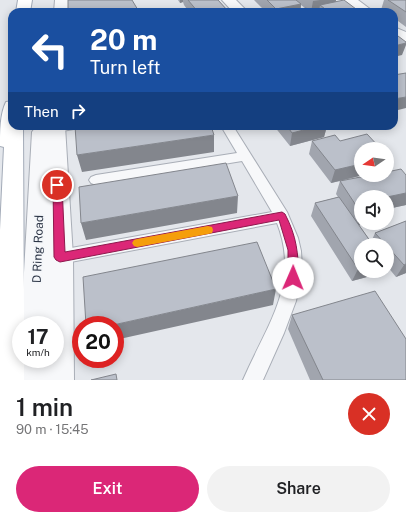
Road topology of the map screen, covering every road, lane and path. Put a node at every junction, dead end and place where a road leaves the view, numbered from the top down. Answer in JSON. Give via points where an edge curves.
{"nodes":[{"id":1,"x":229,"y":0,"type":"edge"},
{"id":2,"x":349,"y":0,"type":"edge"},
{"id":3,"x":237,"y":8,"type":"edge"},
{"id":4,"x":361,"y":8,"type":"edge"},
{"id":5,"x":8,"y":130,"type":"edge"},
{"id":6,"x":14,"y":130,"type":"edge"},
{"id":7,"x":56,"y":130,"type":"edge"},
{"id":8,"x":56,"y":130,"type":"edge"},
{"id":9,"x":229,"y":130,"type":"edge"},
{"id":10,"x":245,"y":156,"type":"junction"},
{"id":11,"x":96,"y":180,"type":"dead end"},
{"id":12,"x":0,"y":185,"type":"edge"},
{"id":13,"x":282,"y":216,"type":"junction"},
{"id":14,"x":60,"y":257,"type":"junction"},
{"id":15,"x":36,"y":316,"type":"edge"},
{"id":16,"x":33,"y":368,"type":"edge"},
{"id":17,"x":9,"y":380,"type":"edge"},
{"id":18,"x":31,"y":380,"type":"edge"},
{"id":19,"x":59,"y":380,"type":"edge"},
{"id":20,"x":253,"y":380,"type":"edge"}],
"edges":[{"from":1,"to":3,"type":"street"},
{"from":2,"to":4,"type":"street"},
{"from":5,"to":12,"type":"main road"},
{"from":6,"to":17,"type":"main road"},
{"from":7,"to":14,"type":"street","name":"D Ring Road"},
{"from":8,"to":15,"type":"street","name":"D Ring Road"},
{"from":9,"to":10,"type":"lane"},
{"from":10,"to":11,"type":"lane"},
{"from":10,"to":13,"type":"lane"},
{"from":13,"to":14,"type":"lane"},
{"from":13,"to":20,"type":"lane","via":[[293,250],[292,288]]},
{"from":14,"to":19,"type":"street","name":"D Ring Road"},
{"from":16,"to":18,"type":"street"}]}
